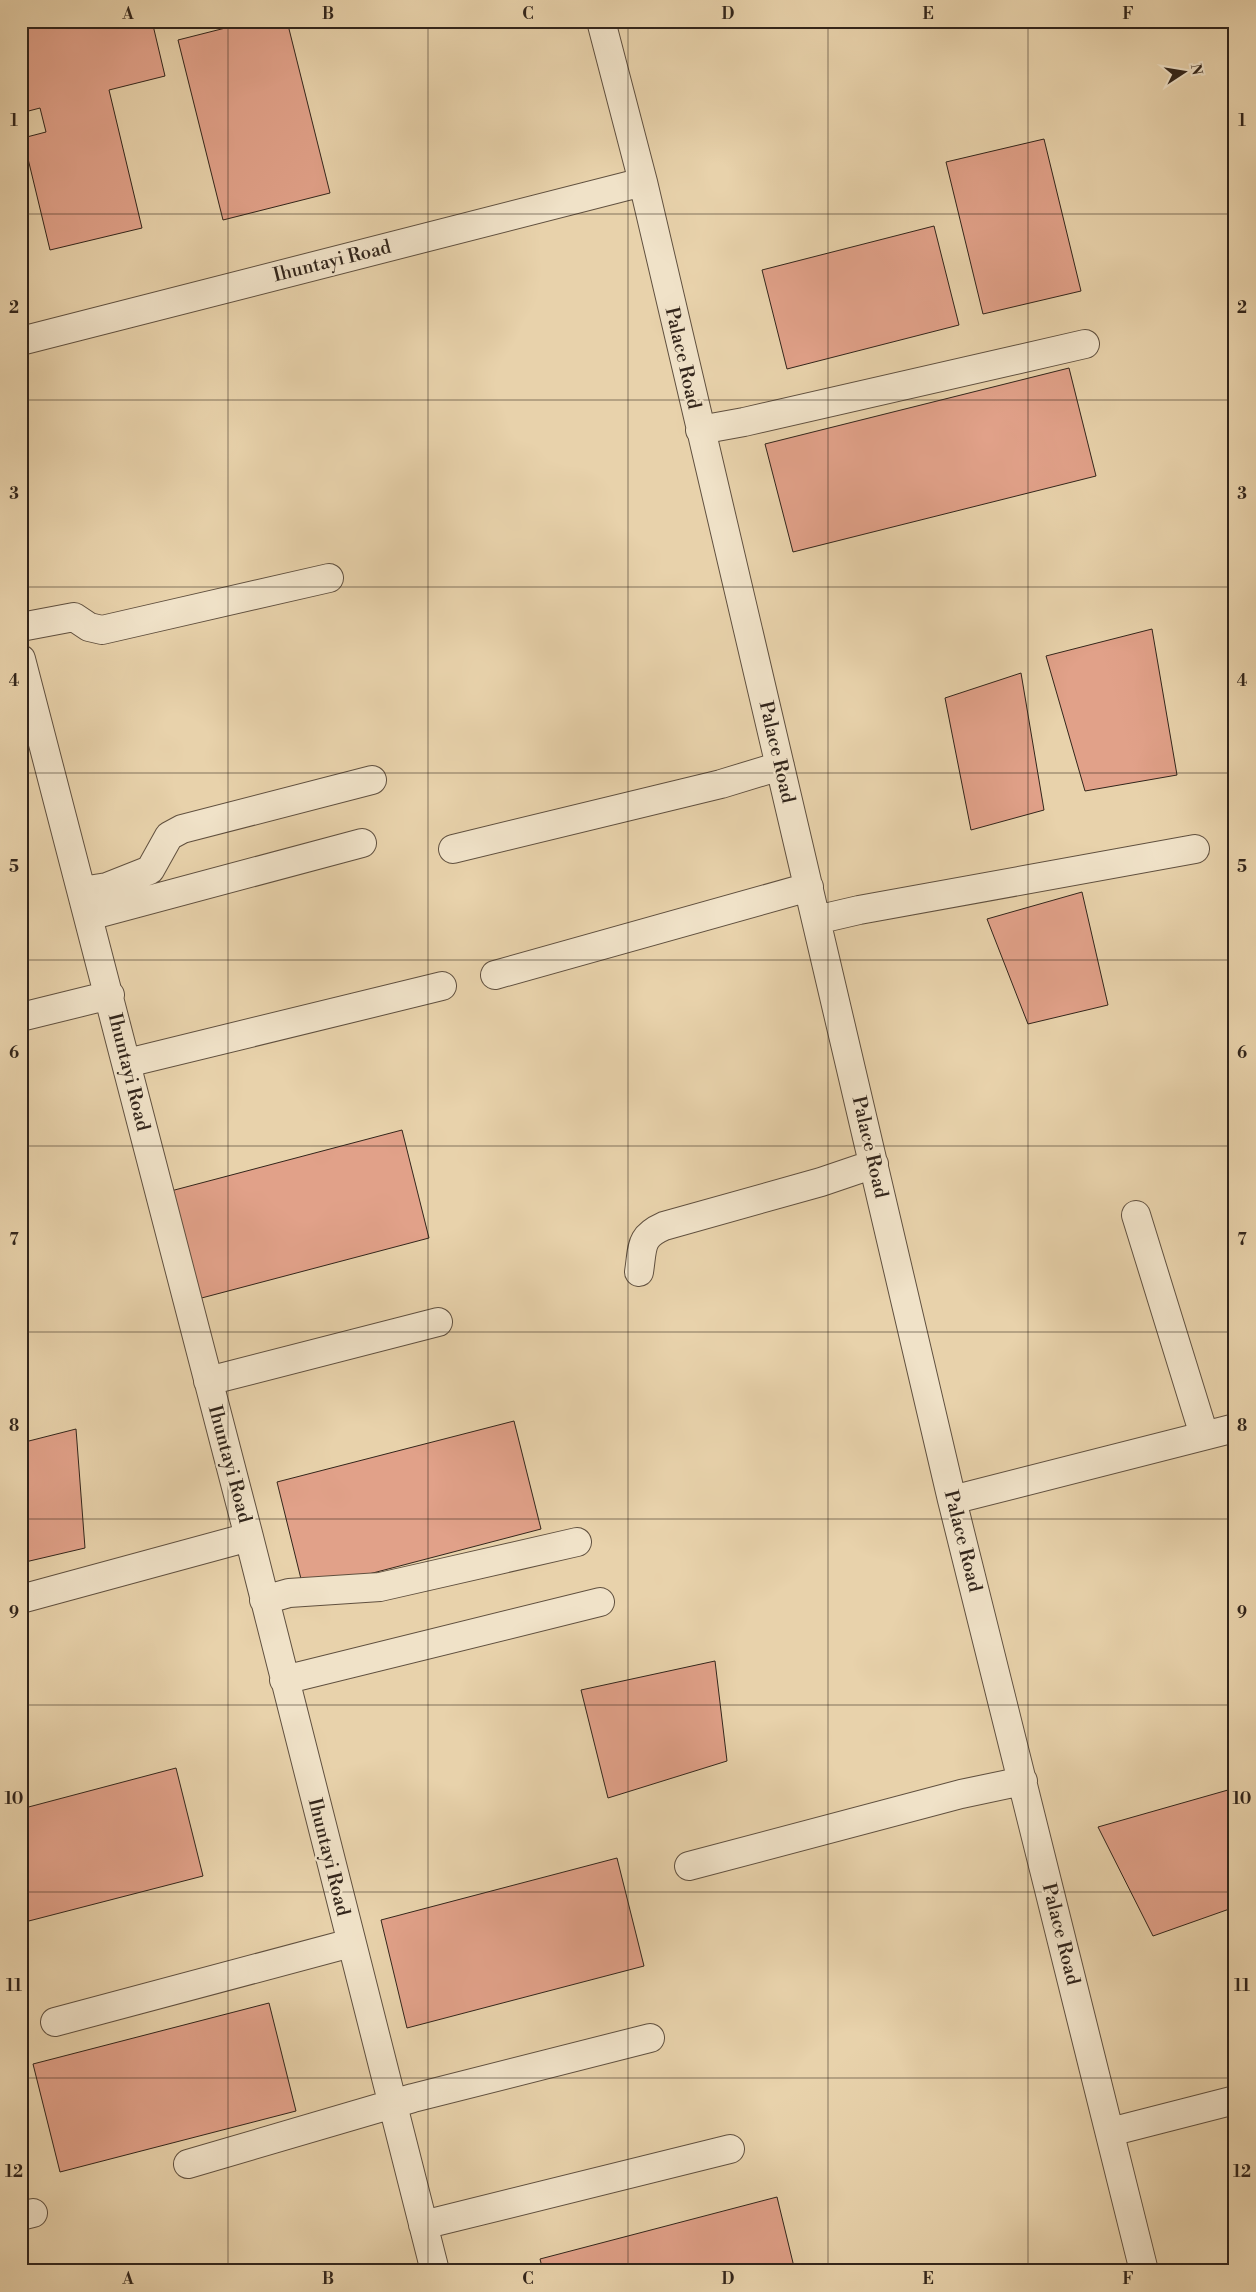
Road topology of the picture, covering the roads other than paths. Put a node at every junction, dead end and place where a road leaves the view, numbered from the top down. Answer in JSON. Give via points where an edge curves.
{"nodes":[{"id":1,"x":600,"y":21,"type":"edge"},
{"id":2,"x":642,"y":182,"type":"junction"},
{"id":3,"x":21,"y":341,"type":"edge"},
{"id":4,"x":1085,"y":344,"type":"dead end"},
{"id":5,"x":700,"y":430,"type":"junction"},
{"id":6,"x":329,"y":578,"type":"dead end"},
{"id":7,"x":21,"y":627,"type":"edge"},
{"id":8,"x":21,"y":659,"type":"edge"},
{"id":9,"x":780,"y":766,"type":"junction"},
{"id":10,"x":372,"y":780,"type":"dead end"},
{"id":11,"x":362,"y":843,"type":"dead end"},
{"id":12,"x":453,"y":849,"type":"dead end"},
{"id":13,"x":1195,"y":849,"type":"dead end"},
{"id":14,"x":809,"y":887,"type":"junction"},
{"id":15,"x":86,"y":904,"type":"junction"},
{"id":16,"x":816,"y":920,"type":"junction"},
{"id":17,"x":495,"y":975,"type":"dead end"},
{"id":18,"x":442,"y":986,"type":"dead end"},
{"id":19,"x":110,"y":995,"type":"junction"},
{"id":20,"x":21,"y":1017,"type":"edge"},
{"id":21,"x":127,"y":1062,"type":"junction"},
{"id":22,"x":874,"y":1164,"type":"junction"},
{"id":23,"x":1136,"y":1215,"type":"dead end"},
{"id":24,"x":639,"y":1272,"type":"dead end"},
{"id":25,"x":438,"y":1322,"type":"dead end"},
{"id":26,"x":208,"y":1381,"type":"junction"},
{"id":27,"x":1235,"y":1428,"type":"edge"},
{"id":28,"x":1204,"y":1436,"type":"junction"},
{"id":29,"x":952,"y":1500,"type":"junction"},
{"id":30,"x":249,"y":1537,"type":"junction"},
{"id":31,"x":577,"y":1542,"type":"dead end"},
{"id":32,"x":21,"y":1599,"type":"edge"},
{"id":33,"x":264,"y":1600,"type":"junction"},
{"id":34,"x":600,"y":1602,"type":"dead end"},
{"id":35,"x":284,"y":1680,"type":"junction"},
{"id":36,"x":1023,"y":1781,"type":"junction"},
{"id":37,"x":689,"y":1866,"type":"dead end"},
{"id":38,"x":351,"y":1943,"type":"junction"},
{"id":39,"x":55,"y":2022,"type":"dead end"},
{"id":40,"x":650,"y":2038,"type":"dead end"},
{"id":41,"x":1235,"y":2100,"type":"edge"},
{"id":42,"x":392,"y":2105,"type":"junction"},
{"id":43,"x":1110,"y":2132,"type":"junction"},
{"id":44,"x":730,"y":2149,"type":"dead end"},
{"id":45,"x":188,"y":2164,"type":"dead end"},
{"id":46,"x":423,"y":2225,"type":"junction"},
{"id":47,"x":435,"y":2271,"type":"edge"},
{"id":48,"x":1144,"y":2271,"type":"edge"}],
"edges":[{"from":1,"to":2,"type":"street","name":"Palace Road"},
{"from":2,"to":3,"type":"street","name":"Ihuntayi Road"},
{"from":2,"to":5,"type":"street","name":"Palace Road"},
{"from":4,"to":5,"type":"street"},
{"from":5,"to":9,"type":"street","name":"Palace Road"},
{"from":6,"to":7,"type":"street","via":[[102,630],[89,627],[74,617]]},
{"from":8,"to":15,"type":"street","name":"Ihuntayi Road"},
{"from":9,"to":12,"type":"street","via":[[721,784]]},
{"from":9,"to":14,"type":"street","name":"Palace Road"},
{"from":10,"to":15,"type":"street","via":[[182,829],[169,836],[150,870],[107,887]]},
{"from":11,"to":15,"type":"street"},
{"from":13,"to":16,"type":"street"},
{"from":14,"to":16,"type":"street","name":"Palace Road"},
{"from":14,"to":17,"type":"street"},
{"from":15,"to":19,"type":"street","name":"Ihuntayi Road"},
{"from":16,"to":22,"type":"street","name":"Palace Road"},
{"from":18,"to":21,"type":"street"},
{"from":19,"to":20,"type":"street"},
{"from":19,"to":21,"type":"street","name":"Ihuntayi Road"},
{"from":21,"to":26,"type":"street","name":"Ihuntayi Road"},
{"from":22,"to":24,"type":"street","via":[[650,1232],[643,1242]]},
{"from":22,"to":29,"type":"street","name":"Palace Road"},
{"from":23,"to":28,"type":"street"},
{"from":25,"to":26,"type":"street"},
{"from":26,"to":30,"type":"street","name":"Ihuntayi Road"},
{"from":27,"to":28,"type":"street"},
{"from":28,"to":29,"type":"street"},
{"from":29,"to":36,"type":"street","name":"Palace Road"},
{"from":30,"to":32,"type":"street"},
{"from":30,"to":33,"type":"street","name":"Ihuntayi Road"},
{"from":31,"to":33,"type":"street","via":[[380,1588],[290,1593]]},
{"from":33,"to":35,"type":"street","name":"Ihuntayi Road"},
{"from":34,"to":35,"type":"street"},
{"from":35,"to":38,"type":"street","name":"Ihuntayi Road"},
{"from":36,"to":37,"type":"street","via":[[961,1794]]},
{"from":36,"to":43,"type":"street","name":"Palace Road"},
{"from":38,"to":39,"type":"street"},
{"from":38,"to":42,"type":"street","name":"Ihuntayi Road"},
{"from":40,"to":42,"type":"street"},
{"from":41,"to":43,"type":"street"},
{"from":42,"to":45,"type":"street"},
{"from":42,"to":46,"type":"street","name":"Ihuntayi Road"},
{"from":43,"to":48,"type":"street","name":"Palace Road"},
{"from":44,"to":46,"type":"street"},
{"from":46,"to":47,"type":"street","name":"Ihuntayi Road"}]}
